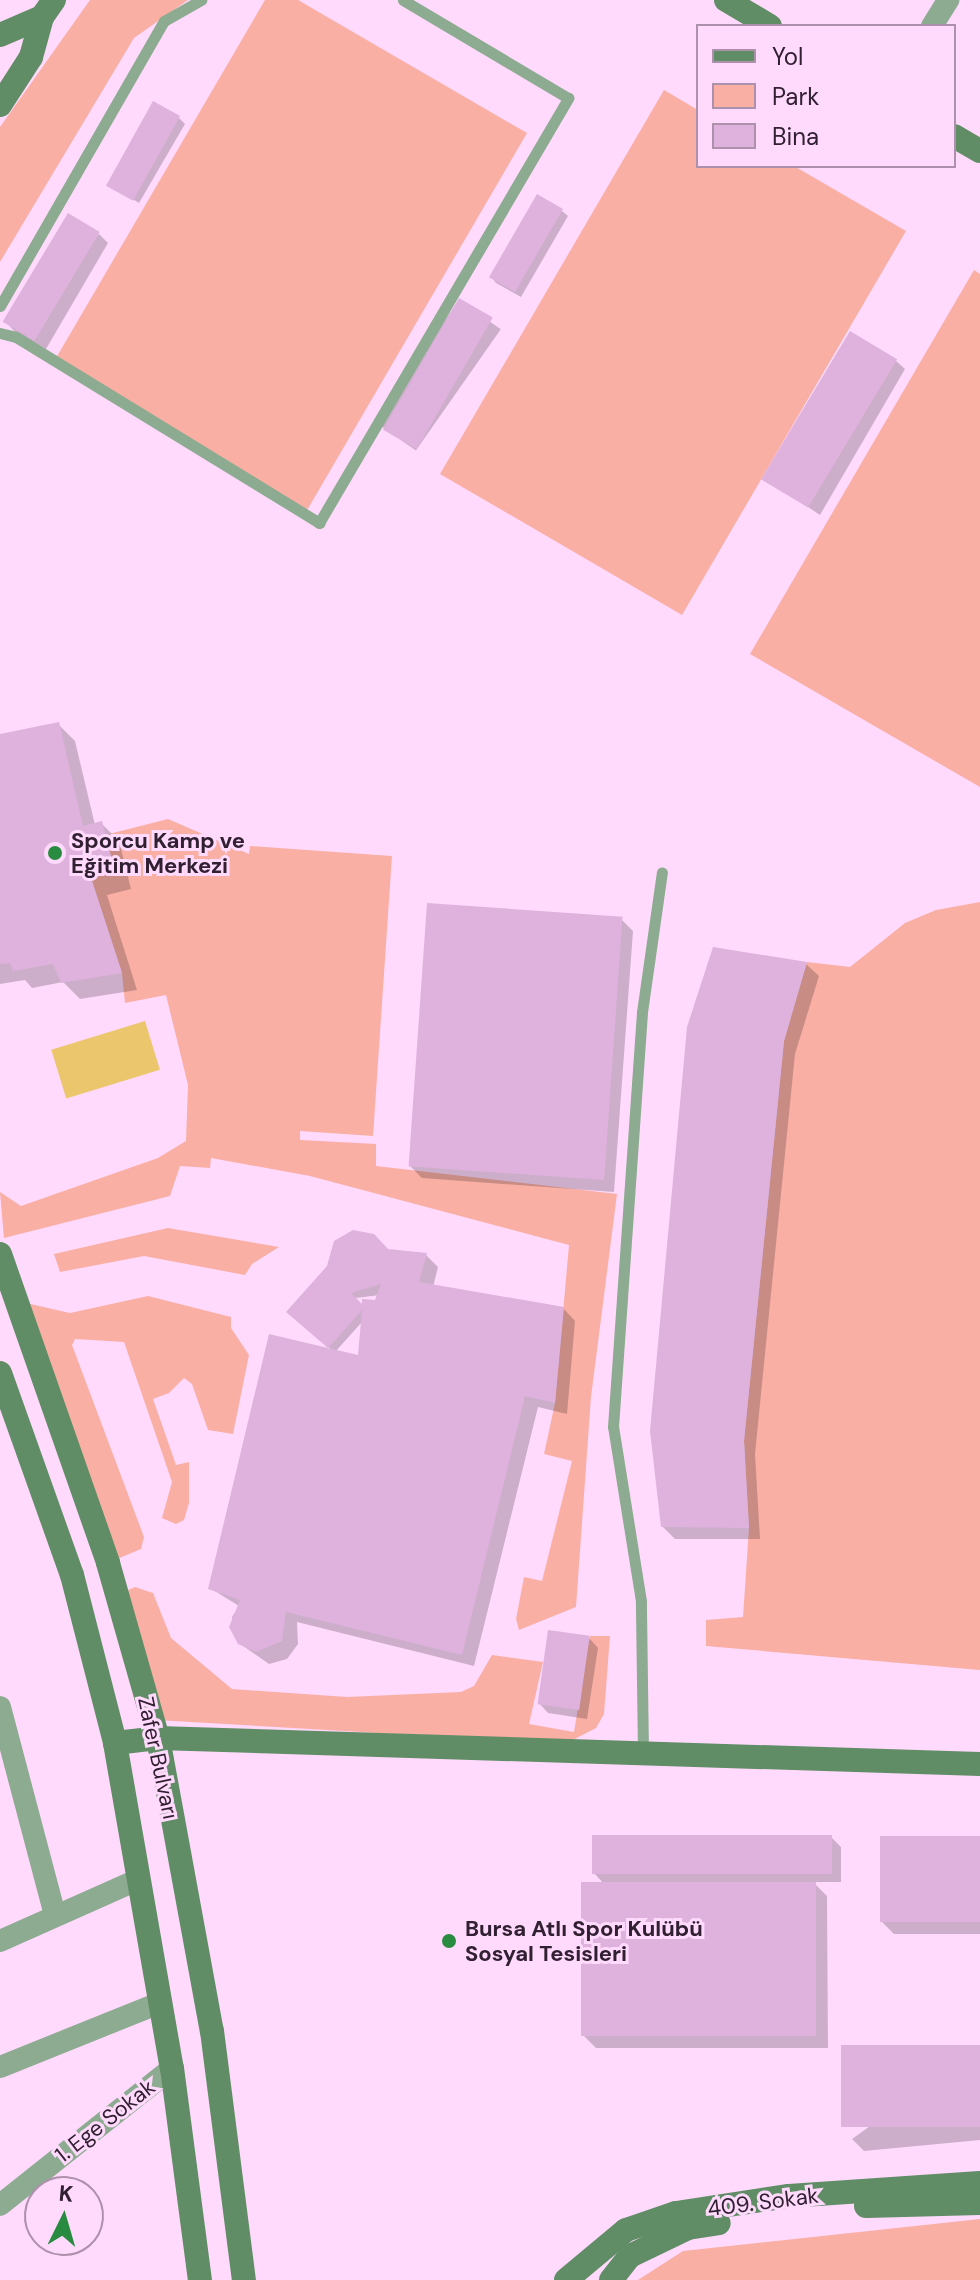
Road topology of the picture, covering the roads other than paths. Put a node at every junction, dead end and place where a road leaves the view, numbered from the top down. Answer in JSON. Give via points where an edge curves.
{"nodes":[{"id":1,"x":201,"y":0,"type":"edge"},
{"id":2,"x":403,"y":0,"type":"edge"},
{"id":3,"x":726,"y":0,"type":"edge"},
{"id":4,"x":948,"y":0,"type":"edge"},
{"id":5,"x":48,"y":9,"type":"edge"},
{"id":6,"x":767,"y":24,"type":"edge"},
{"id":7,"x":933,"y":24,"type":"edge"},
{"id":8,"x":0,"y":35,"type":"edge"},
{"id":9,"x":0,"y":105,"type":"edge"},
{"id":10,"x":956,"y":137,"type":"edge"},
{"id":11,"x":980,"y":151,"type":"edge"},
{"id":12,"x":0,"y":306,"type":"edge"},
{"id":13,"x":0,"y":333,"type":"edge"},
{"id":14,"x":662,"y":872,"type":"dead end"},
{"id":15,"x":0,"y":1254,"type":"edge"},
{"id":16,"x":0,"y":1373,"type":"edge"},
{"id":17,"x":0,"y":1707,"type":"edge"},
{"id":18,"x":158,"y":1738,"type":"junction"},
{"id":19,"x":115,"y":1743,"type":"junction"},
{"id":20,"x":643,"y":1753,"type":"junction"},
{"id":21,"x":980,"y":1764,"type":"edge"},
{"id":22,"x":137,"y":1880,"type":"junction"},
{"id":23,"x":55,"y":1915,"type":"junction"},
{"id":24,"x":0,"y":1941,"type":"edge"},
{"id":25,"x":159,"y":2003,"type":"junction"},
{"id":26,"x":0,"y":2067,"type":"edge"},
{"id":27,"x":172,"y":2068,"type":"junction"},
{"id":28,"x":980,"y":2183,"type":"edge"},
{"id":29,"x":980,"y":2203,"type":"edge"},
{"id":30,"x":0,"y":2205,"type":"edge"},
{"id":31,"x":200,"y":2280,"type":"edge"},
{"id":32,"x":244,"y":2280,"type":"edge"},
{"id":33,"x":566,"y":2280,"type":"edge"},
{"id":34,"x":611,"y":2280,"type":"edge"}],
"edges":[{"from":1,"to":12,"type":"lane","via":[[164,21]]},
{"from":2,"to":13,"type":"lane","via":[[568,98],[319,523],[16,337]]},
{"from":3,"to":6,"type":"main road"},
{"from":4,"to":7,"type":"street"},
{"from":5,"to":8,"type":"main road"},
{"from":5,"to":9,"type":"main road","via":[[31,57]]},
{"from":10,"to":11,"type":"main road"},
{"from":14,"to":20,"type":"lane","via":[[642,1012],[613,1427],[641,1601]]},
{"from":15,"to":18,"type":"main road","name":"Zafer Bulvarı","via":[[108,1563]]},
{"from":16,"to":19,"type":"main road","name":"Zafer Bulvarı","via":[[72,1575]]},
{"from":17,"to":23,"type":"street"},
{"from":18,"to":19,"type":"main road"},
{"from":18,"to":20,"type":"main road"},
{"from":18,"to":32,"type":"main road","name":"Zafer Bulvarı","via":[[212,2031]]},
{"from":19,"to":22,"type":"main road","name":"Zafer Bulvarı"},
{"from":20,"to":21,"type":"main road"},
{"from":22,"to":23,"type":"street"},
{"from":22,"to":25,"type":"main road","name":"Zafer Bulvarı"},
{"from":23,"to":24,"type":"street"},
{"from":25,"to":26,"type":"street"},
{"from":25,"to":27,"type":"main road","name":"Zafer Bulvarı"},
{"from":27,"to":30,"type":"street","name":"1. Ege Sokak"},
{"from":27,"to":31,"type":"main road","name":"Zafer Bulvarı"},
{"from":28,"to":33,"type":"main road","name":"409. Sokak","via":[[789,2196],[676,2213],[626,2230]]},
{"from":29,"to":34,"type":"main road","name":"409. Sokak","via":[[785,2212],[688,2228],[630,2256]]}]}
